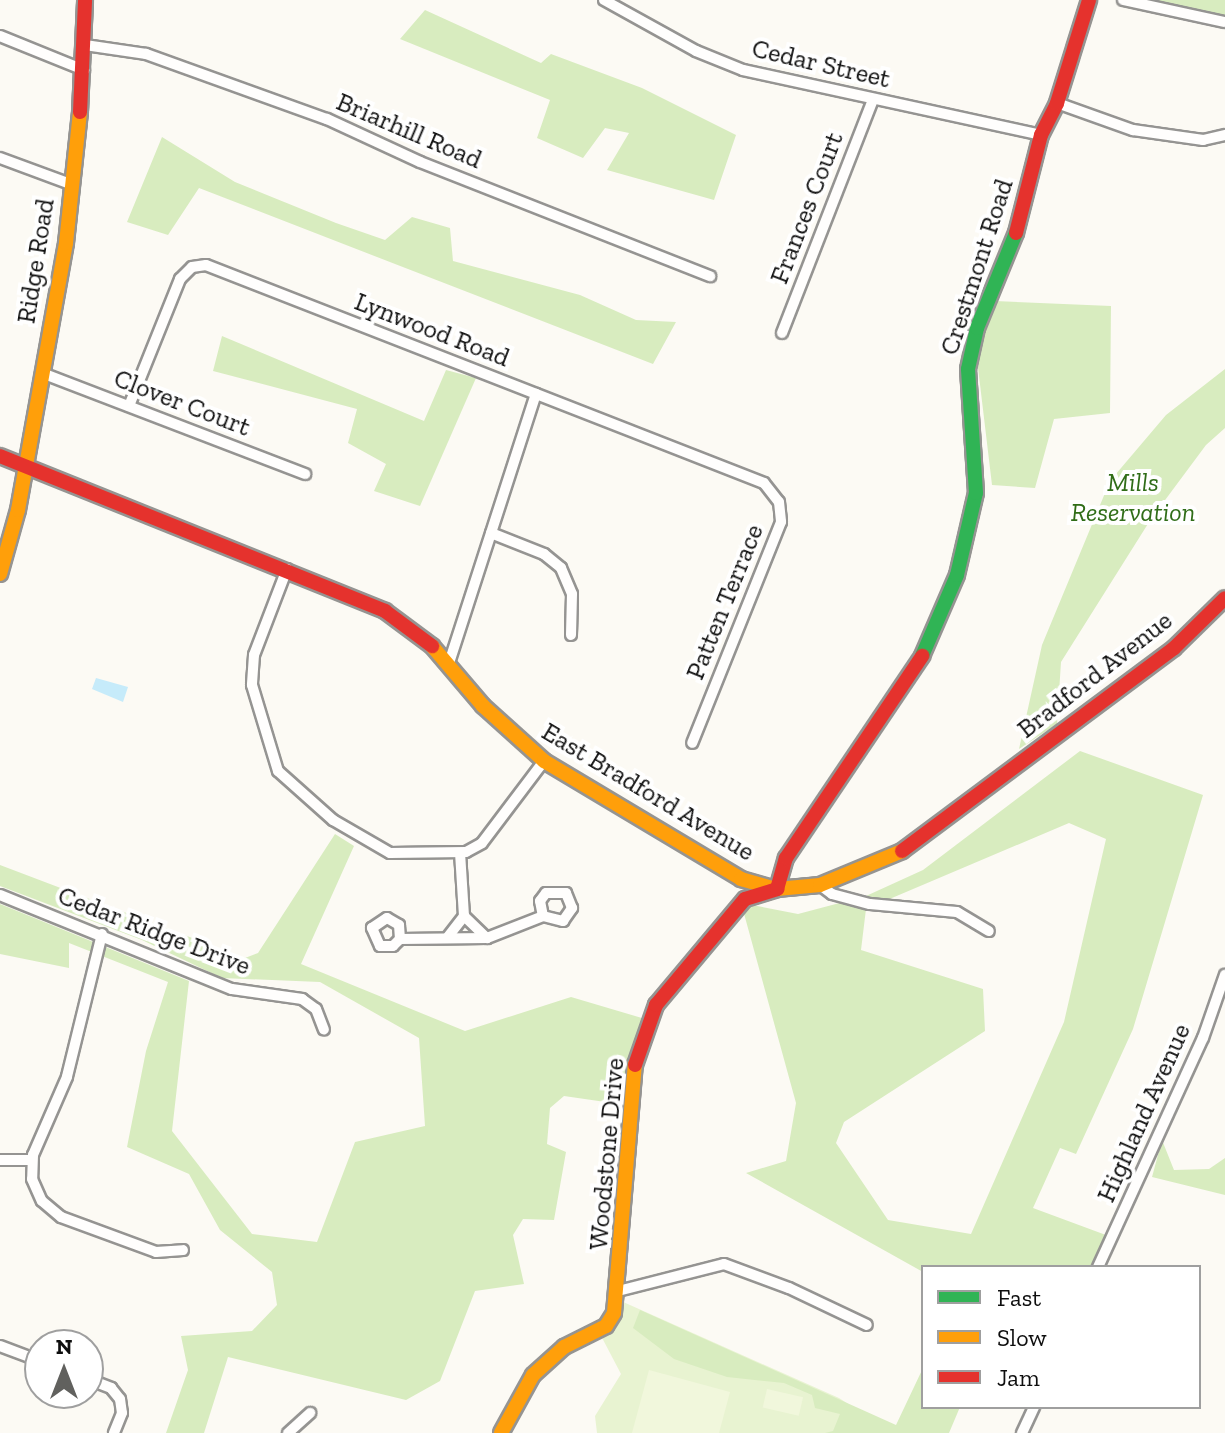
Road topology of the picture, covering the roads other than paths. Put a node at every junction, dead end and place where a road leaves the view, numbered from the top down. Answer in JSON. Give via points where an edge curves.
{"nodes":[{"id":1,"x":85,"y":0,"type":"edge"},
{"id":2,"x":604,"y":0,"type":"edge"},
{"id":3,"x":1089,"y":0,"type":"edge"},
{"id":4,"x":1123,"y":0,"type":"edge"},
{"id":5,"x":1225,"y":22,"type":"edge"},
{"id":6,"x":0,"y":36,"type":"edge"},
{"id":7,"x":85,"y":45,"type":"junction"},
{"id":8,"x":84,"y":70,"type":"junction"},
{"id":9,"x":873,"y":99,"type":"junction"},
{"id":10,"x":1057,"y":103,"type":"junction"},
{"id":11,"x":1041,"y":135,"type":"junction"},
{"id":12,"x":1225,"y":135,"type":"edge"},
{"id":13,"x":0,"y":158,"type":"edge"},
{"id":14,"x":73,"y":185,"type":"junction"},
{"id":15,"x":710,"y":276,"type":"dead end"},
{"id":16,"x":782,"y":333,"type":"dead end"},
{"id":17,"x":42,"y":373,"type":"junction"},
{"id":18,"x":536,"y":394,"type":"junction"},
{"id":19,"x":129,"y":406,"type":"junction"},
{"id":20,"x":0,"y":456,"type":"edge"},
{"id":21,"x":26,"y":466,"type":"junction"},
{"id":22,"x":305,"y":474,"type":"dead end"},
{"id":23,"x":491,"y":533,"type":"junction"},
{"id":24,"x":287,"y":569,"type":"junction"},
{"id":25,"x":0,"y":574,"type":"edge"},
{"id":26,"x":1225,"y":598,"type":"edge"},
{"id":27,"x":571,"y":635,"type":"dead end"},
{"id":28,"x":449,"y":663,"type":"junction"},
{"id":29,"x":692,"y":743,"type":"dead end"},
{"id":30,"x":544,"y":761,"type":"junction"},
{"id":31,"x":991,"y":786,"type":"joint"},
{"id":32,"x":460,"y":853,"type":"junction"},
{"id":33,"x":820,"y":885,"type":"junction"},
{"id":34,"x":777,"y":889,"type":"junction"},
{"id":35,"x":0,"y":895,"type":"edge"},
{"id":36,"x":464,"y":916,"type":"junction"},
{"id":37,"x":543,"y":916,"type":"dead end"},
{"id":38,"x":989,"y":931,"type":"dead end"},
{"id":39,"x":102,"y":934,"type":"junction"},
{"id":40,"x":447,"y":938,"type":"junction"},
{"id":41,"x":487,"y":938,"type":"junction"},
{"id":42,"x":400,"y":939,"type":"dead end"},
{"id":43,"x":1225,"y":975,"type":"edge"},
{"id":44,"x":324,"y":1030,"type":"dead end"},
{"id":45,"x":0,"y":1160,"type":"edge"},
{"id":46,"x":32,"y":1160,"type":"junction"},
{"id":47,"x":183,"y":1250,"type":"dead end"},
{"id":48,"x":1099,"y":1265,"type":"edge"},
{"id":49,"x":618,"y":1291,"type":"junction"},
{"id":50,"x":867,"y":1325,"type":"dead end"},
{"id":51,"x":0,"y":1346,"type":"edge"},
{"id":52,"x":24,"y":1355,"type":"edge"},
{"id":53,"x":104,"y":1385,"type":"edge"},
{"id":54,"x":1033,"y":1409,"type":"edge"},
{"id":55,"x":310,"y":1413,"type":"dead end"},
{"id":56,"x":114,"y":1433,"type":"edge"},
{"id":57,"x":288,"y":1433,"type":"edge"},
{"id":58,"x":501,"y":1433,"type":"edge"},
{"id":59,"x":1022,"y":1433,"type":"edge"}],
"edges":[{"from":1,"to":7,"type":"street","name":"Ridge Road"},
{"from":2,"to":9,"type":"street","name":"Cedar Street","via":[[726,64]]},
{"from":3,"to":10,"type":"street","name":"Crestmont Road"},
{"from":4,"to":5,"type":"street"},
{"from":6,"to":8,"type":"street"},
{"from":7,"to":8,"type":"street","name":"Ridge Road"},
{"from":7,"to":15,"type":"street","name":"Briarhill Road","via":[[146,54],[327,119],[420,162]]},
{"from":8,"to":14,"type":"street","name":"Ridge Road"},
{"from":9,"to":11,"type":"street","name":"Cedar Street"},
{"from":9,"to":16,"type":"street","name":"Frances Court"},
{"from":10,"to":11,"type":"street","name":"Crestmont Road"},
{"from":10,"to":12,"type":"street","via":[[1133,130],[1203,140]]},
{"from":11,"to":34,"type":"street","name":"Crestmont Road","via":[[1010,257],[977,328],[968,369],[976,493],[957,575],[915,671],[786,858]]},
{"from":13,"to":14,"type":"street"},
{"from":14,"to":17,"type":"street","name":"Ridge Road"},
{"from":17,"to":19,"type":"street","name":"Clover Court"},
{"from":17,"to":21,"type":"street","name":"Ridge Road"},
{"from":18,"to":19,"type":"street","name":"Lynwood Road","via":[[201,265],[180,279]]},
{"from":18,"to":23,"type":"street"},
{"from":18,"to":29,"type":"street","name":"Patten Terrace","via":[[764,483],[777,497],[781,522]]},
{"from":19,"to":22,"type":"street","name":"Clover Court"},
{"from":20,"to":21,"type":"street","name":"East Bradford Avenue"},
{"from":21,"to":24,"type":"street","name":"East Bradford Avenue"},
{"from":21,"to":25,"type":"street","name":"Ridge Road"},
{"from":23,"to":27,"type":"street","via":[[544,554],[561,568],[572,594]]},
{"from":23,"to":28,"type":"street"},
{"from":24,"to":28,"type":"street","name":"East Bradford Avenue","via":[[385,611]]},
{"from":24,"to":32,"type":"street","via":[[252,667],[278,771],[296,792],[381,850]]},
{"from":26,"to":31,"type":"street","name":"Bradford Avenue","via":[[1174,648]]},
{"from":28,"to":30,"type":"street","name":"East Bradford Avenue","via":[[483,706]]},
{"from":30,"to":32,"type":"street","via":[[482,843]]},
{"from":30,"to":34,"type":"street","name":"East Bradford Avenue","via":[[741,879]]},
{"from":31,"to":33,"type":"street","name":"East Bradford Avenue","via":[[915,845]]},
{"from":32,"to":36,"type":"street"},
{"from":33,"to":34,"type":"street","name":"East Bradford Avenue"},
{"from":33,"to":38,"type":"street","via":[[832,894],[870,904],[957,912]]},
{"from":34,"to":49,"type":"street","name":"Woodstone Drive","via":[[745,899],[656,1005],[635,1065]]},
{"from":35,"to":39,"type":"street","name":"Cedar Ridge Drive"},
{"from":36,"to":40,"type":"street"},
{"from":36,"to":41,"type":"street"},
{"from":37,"to":41,"type":"street"},
{"from":39,"to":44,"type":"street","name":"Cedar Ridge Drive","via":[[232,989],[302,999],[316,1009]]},
{"from":39,"to":46,"type":"street","via":[[67,1077]]},
{"from":40,"to":41,"type":"street"},
{"from":40,"to":42,"type":"street"},
{"from":43,"to":48,"type":"street","name":"Highland Avenue","via":[[1203,1038]]},
{"from":45,"to":46,"type":"street"},
{"from":46,"to":47,"type":"street","via":[[38,1194],[61,1217],[156,1252]]},
{"from":49,"to":50,"type":"street","via":[[724,1264]]},
{"from":49,"to":58,"type":"street","via":[[609,1322],[564,1347],[539,1369]]},
{"from":51,"to":52,"type":"street"},
{"from":53,"to":56,"type":"street","via":[[120,1399],[122,1413]]},
{"from":54,"to":59,"type":"street"},
{"from":55,"to":57,"type":"street"}]}
